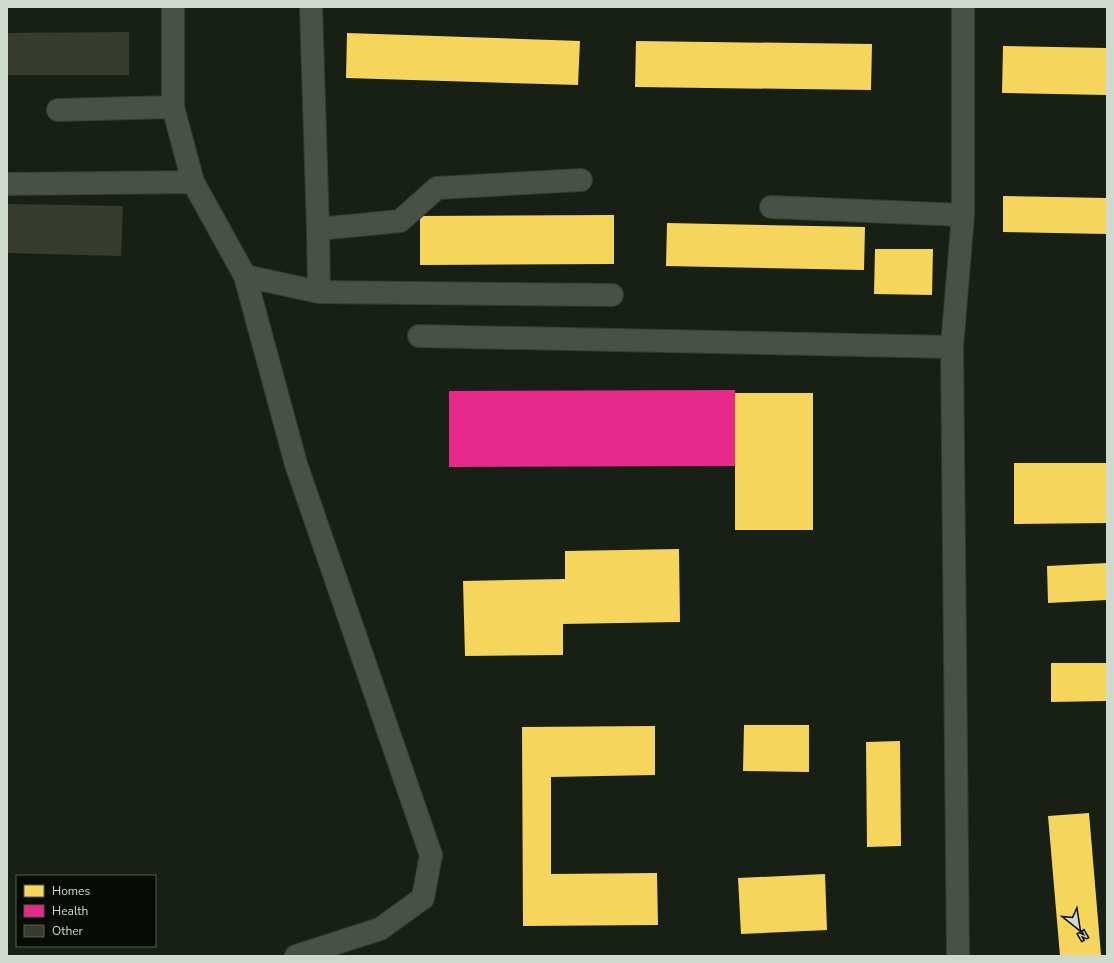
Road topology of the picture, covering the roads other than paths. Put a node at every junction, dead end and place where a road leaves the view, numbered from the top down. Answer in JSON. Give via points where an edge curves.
{"nodes":[{"id":1,"x":173,"y":7,"type":"edge"},
{"id":2,"x":311,"y":7,"type":"edge"},
{"id":3,"x":963,"y":7,"type":"edge"},
{"id":4,"x":173,"y":107,"type":"junction"},
{"id":5,"x":58,"y":110,"type":"dead end"},
{"id":6,"x":581,"y":180,"type":"dead end"},
{"id":7,"x":193,"y":182,"type":"junction"},
{"id":8,"x":7,"y":184,"type":"edge"},
{"id":9,"x":771,"y":206,"type":"dead end"},
{"id":10,"x":963,"y":215,"type":"junction"},
{"id":11,"x":318,"y":229,"type":"junction"},
{"id":12,"x":245,"y":276,"type":"junction"},
{"id":13,"x":319,"y":292,"type":"junction"},
{"id":14,"x":612,"y":295,"type":"dead end"},
{"id":15,"x":419,"y":336,"type":"dead end"},
{"id":16,"x":952,"y":347,"type":"junction"},
{"id":17,"x":296,"y":956,"type":"edge"},
{"id":18,"x":958,"y":956,"type":"edge"}],
"edges":[{"from":1,"to":4,"type":"street"},
{"from":2,"to":11,"type":"street"},
{"from":3,"to":10,"type":"street"},
{"from":4,"to":5,"type":"street"},
{"from":4,"to":7,"type":"street"},
{"from":6,"to":11,"type":"street","via":[[437,188],[400,221]]},
{"from":7,"to":8,"type":"street"},
{"from":7,"to":12,"type":"street"},
{"from":9,"to":10,"type":"street"},
{"from":10,"to":16,"type":"street"},
{"from":11,"to":13,"type":"street"},
{"from":12,"to":13,"type":"street"},
{"from":12,"to":17,"type":"street","via":[[296,464],[431,855],[423,898],[380,929]]},
{"from":13,"to":14,"type":"street"},
{"from":15,"to":16,"type":"street"},
{"from":16,"to":18,"type":"street"}]}
